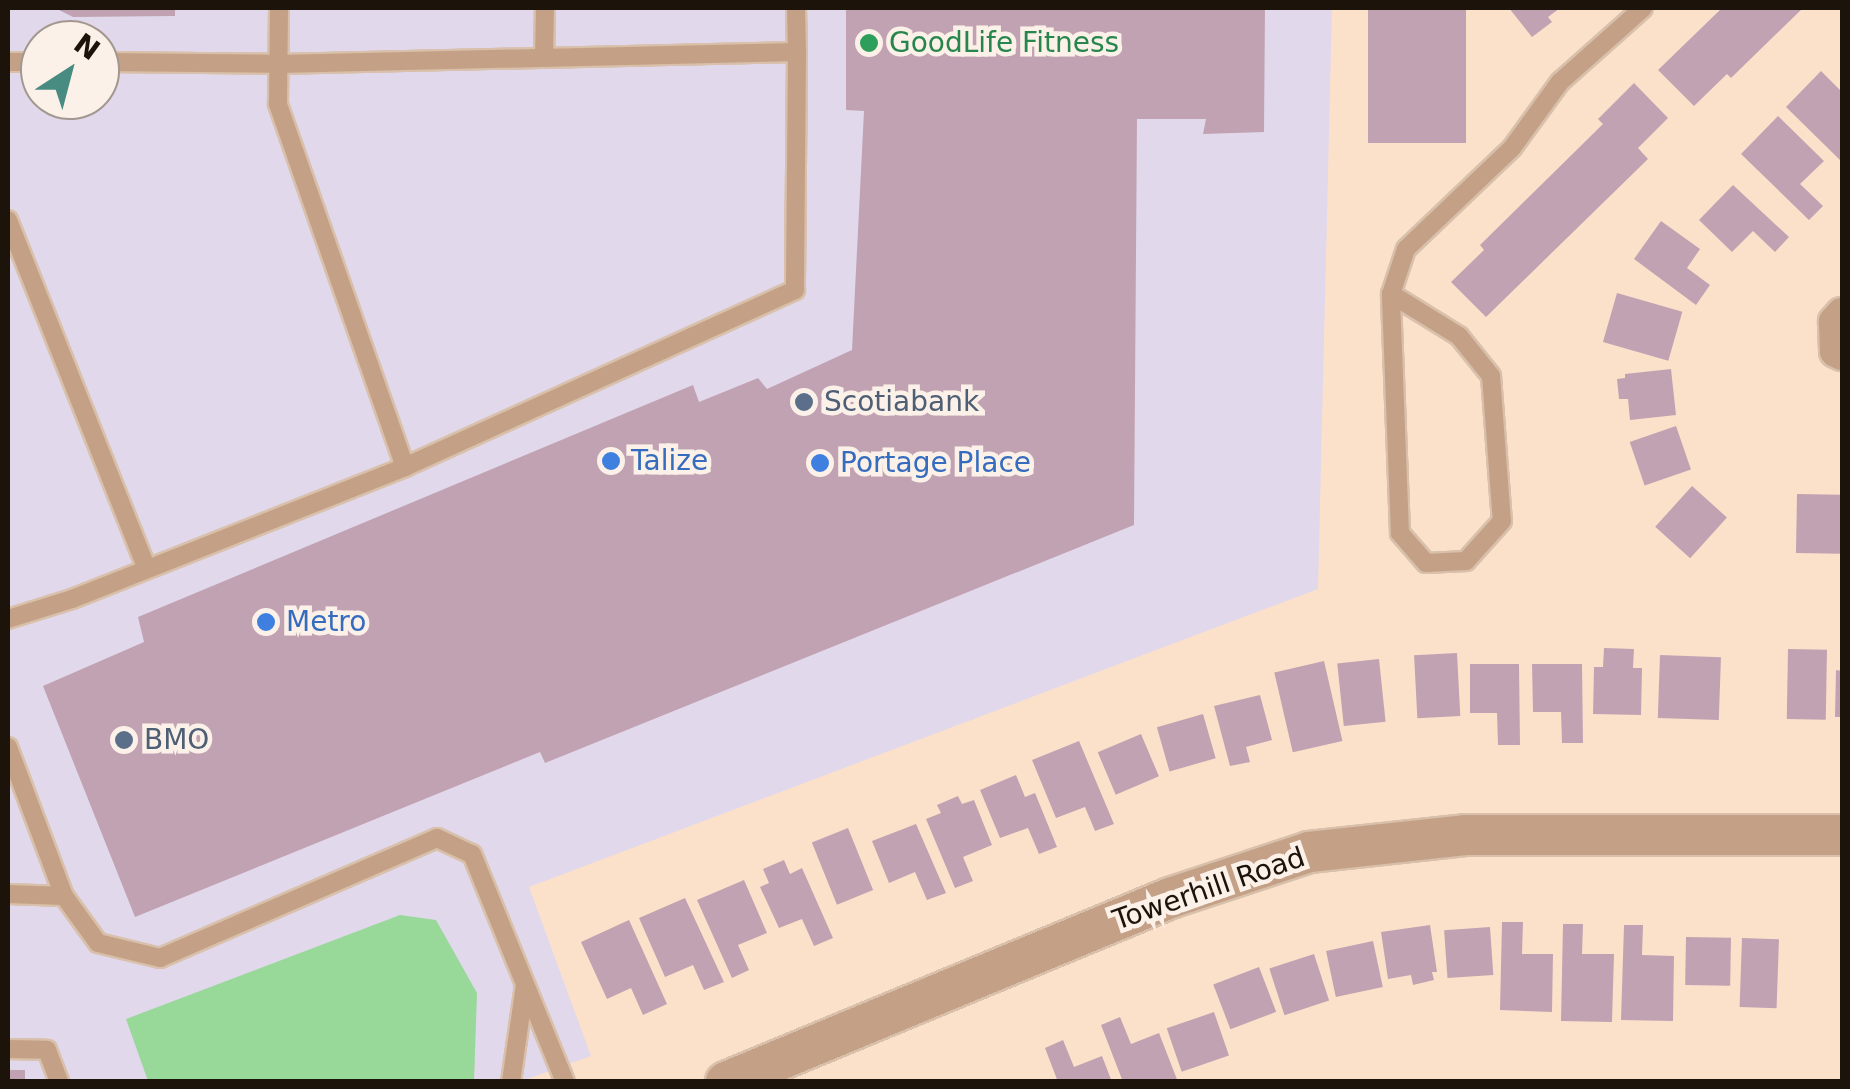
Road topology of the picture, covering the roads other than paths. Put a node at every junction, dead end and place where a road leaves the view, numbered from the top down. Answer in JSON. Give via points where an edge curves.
{"nodes":[{"id":1,"x":279,"y":8,"type":"edge"},
{"id":2,"x":546,"y":8,"type":"edge"},
{"id":3,"x":796,"y":8,"type":"edge"},
{"id":4,"x":1643,"y":8,"type":"edge"},
{"id":5,"x":797,"y":52,"type":"junction"},
{"id":6,"x":544,"y":58,"type":"junction"},
{"id":7,"x":120,"y":62,"type":"edge"},
{"id":8,"x":279,"y":64,"type":"junction"},
{"id":9,"x":8,"y":220,"type":"edge"},
{"id":10,"x":1391,"y":294,"type":"junction"},
{"id":11,"x":1842,"y":314,"type":"edge"},
{"id":12,"x":1842,"y":354,"type":"edge"},
{"id":13,"x":405,"y":466,"type":"junction"},
{"id":14,"x":146,"y":567,"type":"junction"},
{"id":15,"x":8,"y":619,"type":"edge"},
{"id":16,"x":8,"y":747,"type":"edge"},
{"id":17,"x":1842,"y":836,"type":"edge"},
{"id":18,"x":8,"y":894,"type":"edge"},
{"id":19,"x":64,"y":896,"type":"junction"},
{"id":20,"x":526,"y":984,"type":"junction"},
{"id":21,"x":8,"y":1049,"type":"edge"},
{"id":22,"x":780,"y":1071,"type":"edge"},
{"id":23,"x":59,"y":1082,"type":"edge"},
{"id":24,"x":511,"y":1082,"type":"edge"},
{"id":25,"x":565,"y":1082,"type":"edge"},
{"id":26,"x":726,"y":1082,"type":"edge"}],
"edges":[{"from":1,"to":8,"type":"lane"},
{"from":2,"to":6,"type":"lane"},
{"from":3,"to":5,"type":"lane"},
{"from":4,"to":10,"type":"lane","via":[[1560,82],[1512,148],[1406,249]]},
{"from":5,"to":6,"type":"lane"},
{"from":5,"to":13,"type":"lane","via":[[794,290]]},
{"from":6,"to":8,"type":"lane"},
{"from":7,"to":8,"type":"lane"},
{"from":8,"to":13,"type":"lane","via":[[278,104]]},
{"from":9,"to":14,"type":"lane"},
{"from":10,"to":10,"type":"lane","via":[[1400,533],[1426,563],[1466,561],[1502,521],[1491,376],[1459,336]]},
{"from":11,"to":12,"type":"street","via":[[1835,322],[1836,351]]},
{"from":13,"to":14,"type":"lane"},
{"from":14,"to":15,"type":"lane"},
{"from":16,"to":19,"type":"lane"},
{"from":17,"to":22,"type":"street","name":"Towerhill Road","via":[[1465,835],[1309,852],[1170,898]]},
{"from":18,"to":19,"type":"lane"},
{"from":19,"to":20,"type":"lane","via":[[98,943],[160,958],[437,838],[472,854]]},
{"from":20,"to":24,"type":"lane"},
{"from":20,"to":25,"type":"lane"},
{"from":21,"to":23,"type":"lane","via":[[47,1050]]},
{"from":22,"to":26,"type":"street","name":"Towerhill Road"}]}
